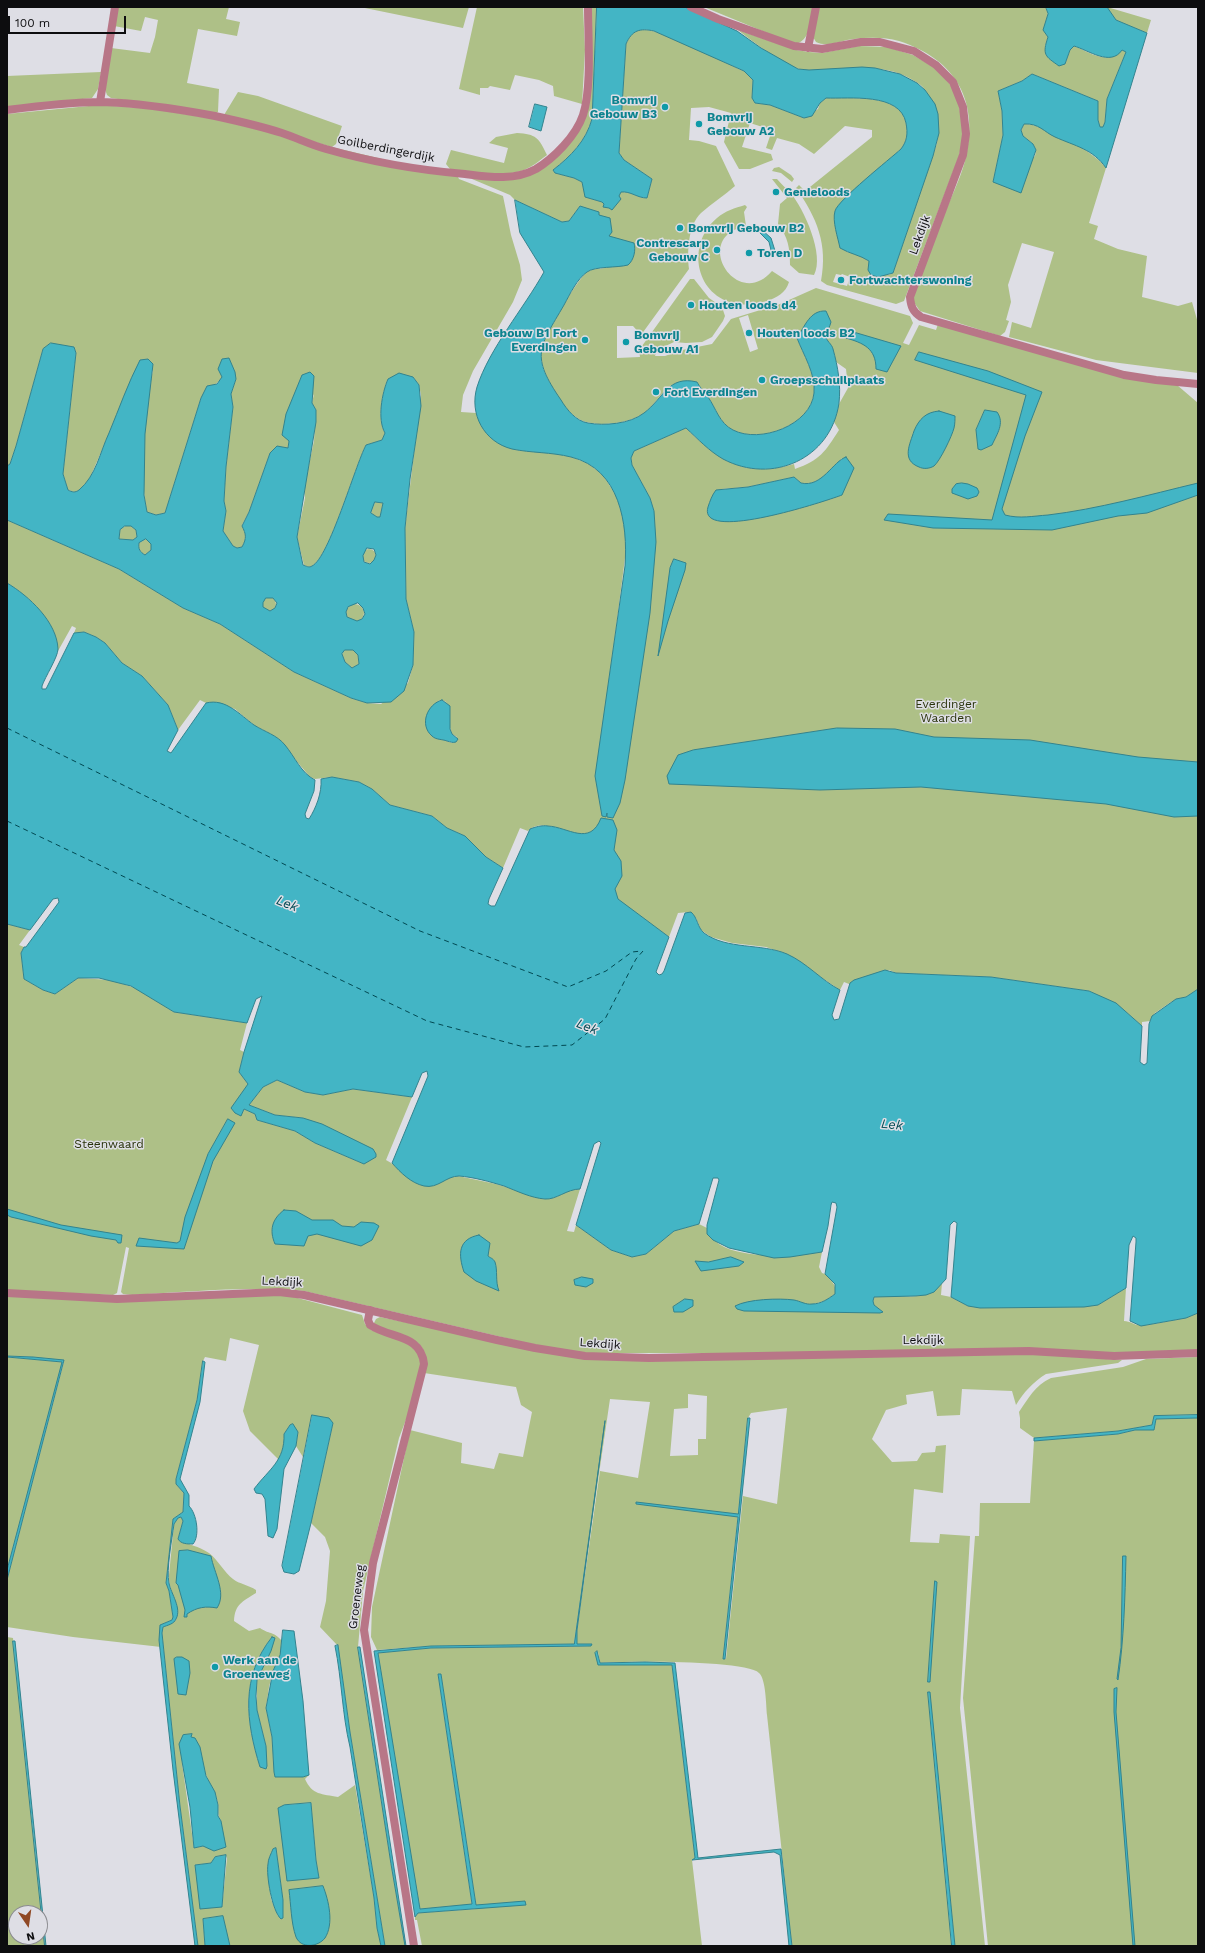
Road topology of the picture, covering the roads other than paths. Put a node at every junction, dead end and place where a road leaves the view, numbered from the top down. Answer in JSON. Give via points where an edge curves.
{"nodes":[{"id":1,"x":115,"y":7,"type":"edge"},
{"id":2,"x":588,"y":7,"type":"edge"},
{"id":3,"x":691,"y":7,"type":"edge"},
{"id":4,"x":816,"y":7,"type":"edge"},
{"id":5,"x":808,"y":48,"type":"junction"},
{"id":6,"x":100,"y":102,"type":"junction"},
{"id":7,"x":7,"y":110,"type":"edge"},
{"id":8,"x":1198,"y":384,"type":"edge"},
{"id":9,"x":7,"y":1293,"type":"edge"},
{"id":10,"x":370,"y":1310,"type":"junction"},
{"id":11,"x":1198,"y":1353,"type":"edge"},
{"id":12,"x":414,"y":1946,"type":"edge"}],
"edges":[{"from":1,"to":6,"type":"street"},
{"from":2,"to":6,"type":"street","name":"Goilberdingerdijk","via":[[587,94],[582,117],[568,140],[556,152],[541,165],[522,175],[484,176],[391,164],[356,157],[282,133],[220,117],[154,106]]},
{"from":3,"to":5,"type":"street","via":[[774,39]]},
{"from":4,"to":5,"type":"street"},
{"from":5,"to":8,"type":"street","name":"Lekdijk","via":[[822,49],[861,42],[880,42],[898,46],[936,65],[953,82],[963,107],[966,134],[963,155],[910,297],[911,305],[917,314],[1124,375]]},
{"from":6,"to":7,"type":"street","name":"Goilberdingerdijk"},
{"from":9,"to":10,"type":"street","name":"Lekdijk","via":[[132,1299],[279,1292]]},
{"from":10,"to":11,"type":"street","name":"Lekdijk","via":[[535,1348],[585,1356],[649,1358],[1029,1351],[1127,1357]]},
{"from":10,"to":12,"type":"street","name":"Groeneweg","via":[[370,1325],[420,1348],[424,1364],[373,1563],[364,1630]]}]}
